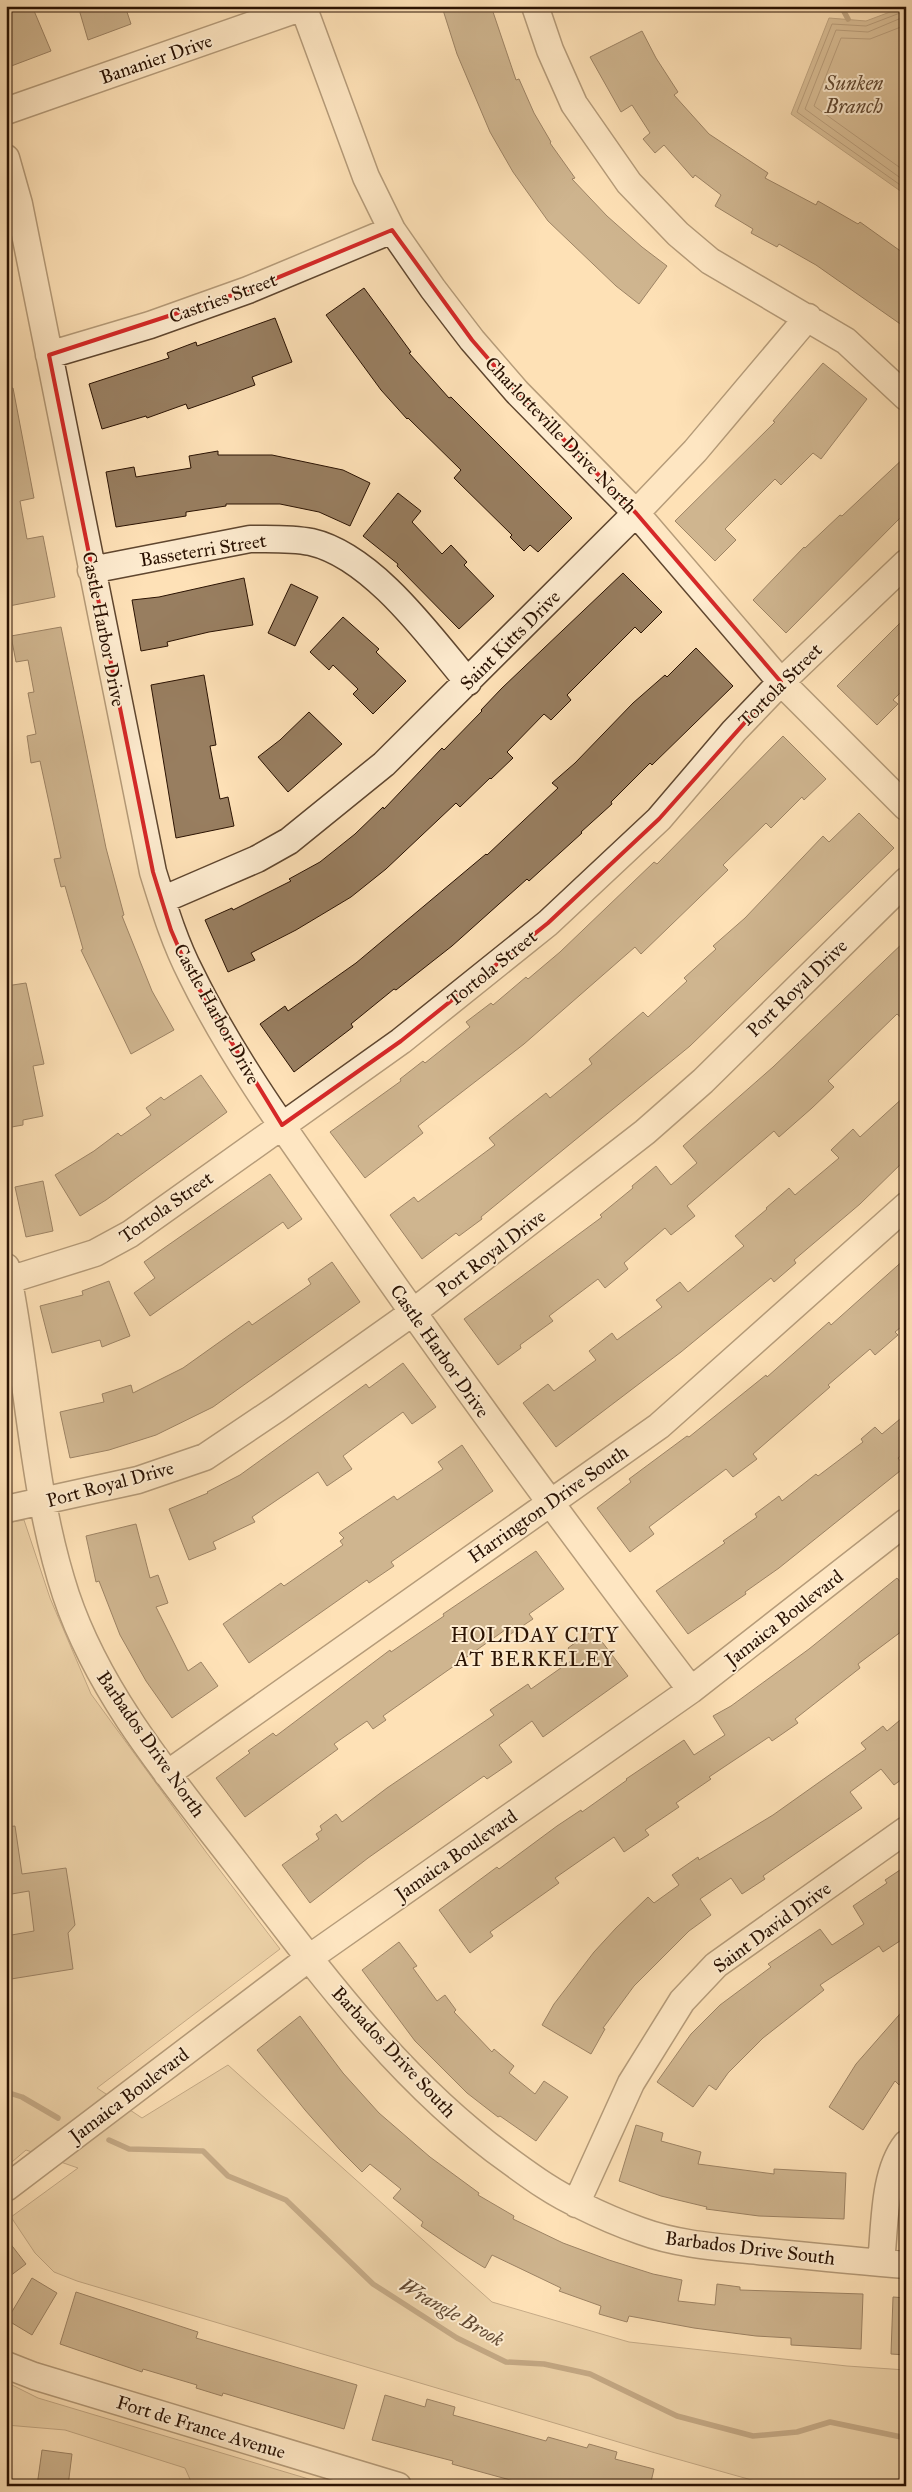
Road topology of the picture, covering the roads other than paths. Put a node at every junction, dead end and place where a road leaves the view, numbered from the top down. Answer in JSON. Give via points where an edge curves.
{"nodes":[{"id":1,"x":304,"y":6,"type":"edge"},
{"id":2,"x":535,"y":6,"type":"edge"},
{"id":3,"x":6,"y":111,"type":"edge"},
{"id":4,"x":6,"y":158,"type":"edge"},
{"id":5,"x":392,"y":230,"type":"junction"},
{"id":6,"x":808,"y":317,"type":"junction"},
{"id":7,"x":50,"y":355,"type":"junction"},
{"id":8,"x":906,"y":397,"type":"edge"},
{"id":9,"x":636,"y":513,"type":"junction"},
{"id":10,"x":906,"y":563,"type":"edge"},
{"id":11,"x":92,"y":570,"type":"junction"},
{"id":12,"x":468,"y":682,"type":"junction"},
{"id":13,"x":781,"y":682,"type":"junction"},
{"id":14,"x":906,"y":806,"type":"edge"},
{"id":15,"x":906,"y":881,"type":"edge"},
{"id":16,"x":162,"y":900,"type":"junction"},
{"id":17,"x":282,"y":1125,"type":"junction"},
{"id":18,"x":906,"y":1206,"type":"edge"},
{"id":19,"x":8,"y":1274,"type":"edge"},
{"id":20,"x":412,"y":1313,"type":"junction"},
{"id":21,"x":42,"y":1502,"type":"junction"},
{"id":22,"x":549,"y":1504,"type":"junction"},
{"id":23,"x":6,"y":1509,"type":"edge"},
{"id":24,"x":906,"y":1522,"type":"edge"},
{"id":25,"x":691,"y":1690,"type":"junction"},
{"id":26,"x":168,"y":1774,"type":"junction"},
{"id":27,"x":906,"y":1830,"type":"edge"},
{"id":28,"x":309,"y":1958,"type":"junction"},
{"id":29,"x":906,"y":2144,"type":"edge"},
{"id":30,"x":6,"y":2188,"type":"edge"},
{"id":31,"x":576,"y":2204,"type":"junction"},
{"id":32,"x":893,"y":2264,"type":"edge"},
{"id":33,"x":6,"y":2365,"type":"edge"},
{"id":34,"x":398,"y":2486,"type":"edge"}],
"edges":[{"from":1,"to":3,"type":"street","name":"Bananier Drive"},
{"from":1,"to":5,"type":"street","name":"Charlotteville Drive North","via":[[366,177]]},
{"from":2,"to":6,"type":"street","via":[[574,104],[629,182],[678,234],[710,261]]},
{"from":4,"to":7,"type":"street","name":"Castle Harbor Drive"},
{"from":5,"to":7,"type":"street","name":"Castries Street","via":[[239,293],[150,325]]},
{"from":5,"to":9,"type":"street","name":"Charlotteville Drive North","via":[[478,347],[517,392]]},
{"from":6,"to":8,"type":"street","via":[[846,341]]},
{"from":6,"to":9,"type":"street","name":"Saint Kitts Drive","via":[[695,451]]},
{"from":7,"to":11,"type":"street","name":"Castle Harbor Drive"},
{"from":9,"to":12,"type":"street","name":"Saint Kitts Drive"},
{"from":9,"to":13,"type":"street","name":"Charlotteville Drive North"},
{"from":10,"to":13,"type":"street","name":"Tortola Street"},
{"from":11,"to":12,"type":"street","name":"Basseterri Street","via":[[250,539],[311,542],[337,551],[363,569],[403,605]]},
{"from":11,"to":16,"type":"street","name":"Castle Harbor Drive","via":[[153,872]]},
{"from":12,"to":16,"type":"street","name":"Saint Kitts Drive","via":[[384,764],[290,841],[257,859]]},
{"from":13,"to":14,"type":"street","name":"Charlotteville Drive North"},
{"from":13,"to":17,"type":"street","name":"Tortola Street","via":[[734,731],[659,819],[548,923],[401,1041]]},
{"from":15,"to":20,"type":"street","name":"Port Royal Drive","via":[[703,1081],[645,1132]]},
{"from":16,"to":17,"type":"street","name":"Castle Harbor Drive","via":[[190,974]]},
{"from":17,"to":19,"type":"street","name":"Tortola Street","via":[[130,1234],[95,1253]]},
{"from":17,"to":20,"type":"street","name":"Castle Harbor Drive"},
{"from":18,"to":22,"type":"street","name":"Harrington Drive South","via":[[659,1426]]},
{"from":19,"to":21,"type":"street","name":"Barbados Drive North"},
{"from":20,"to":21,"type":"street","name":"Port Royal Drive","via":[[205,1457],[138,1480]]},
{"from":20,"to":22,"type":"street","name":"Castle Harbor Drive"},
{"from":21,"to":23,"type":"street","name":"Port Royal Drive"},
{"from":21,"to":26,"type":"street","name":"Barbados Drive North","via":[[66,1594],[86,1644],[106,1683]]},
{"from":22,"to":25,"type":"street","name":"Castle Harbor Drive"},
{"from":22,"to":26,"type":"street","name":"Harrington Drive South"},
{"from":24,"to":25,"type":"street","name":"Jamaica Boulevard"},
{"from":25,"to":28,"type":"street","name":"Jamaica Boulevard"},
{"from":26,"to":28,"type":"street","name":"Barbados Drive North"},
{"from":27,"to":31,"type":"street","name":"Saint David Drive","via":[[716,1966],[682,2001],[630,2082]]},
{"from":28,"to":30,"type":"street","name":"Jamaica Boulevard"},
{"from":28,"to":31,"type":"street","name":"Barbados Drive South","via":[[411,2076],[473,2135],[549,2189]]},
{"from":29,"to":32,"type":"street","via":[[891,2175]]},
{"from":31,"to":32,"type":"street","name":"Barbados Drive South","via":[[643,2232],[690,2244]]},
{"from":33,"to":34,"type":"street","name":"Fort de France Avenue"}]}
